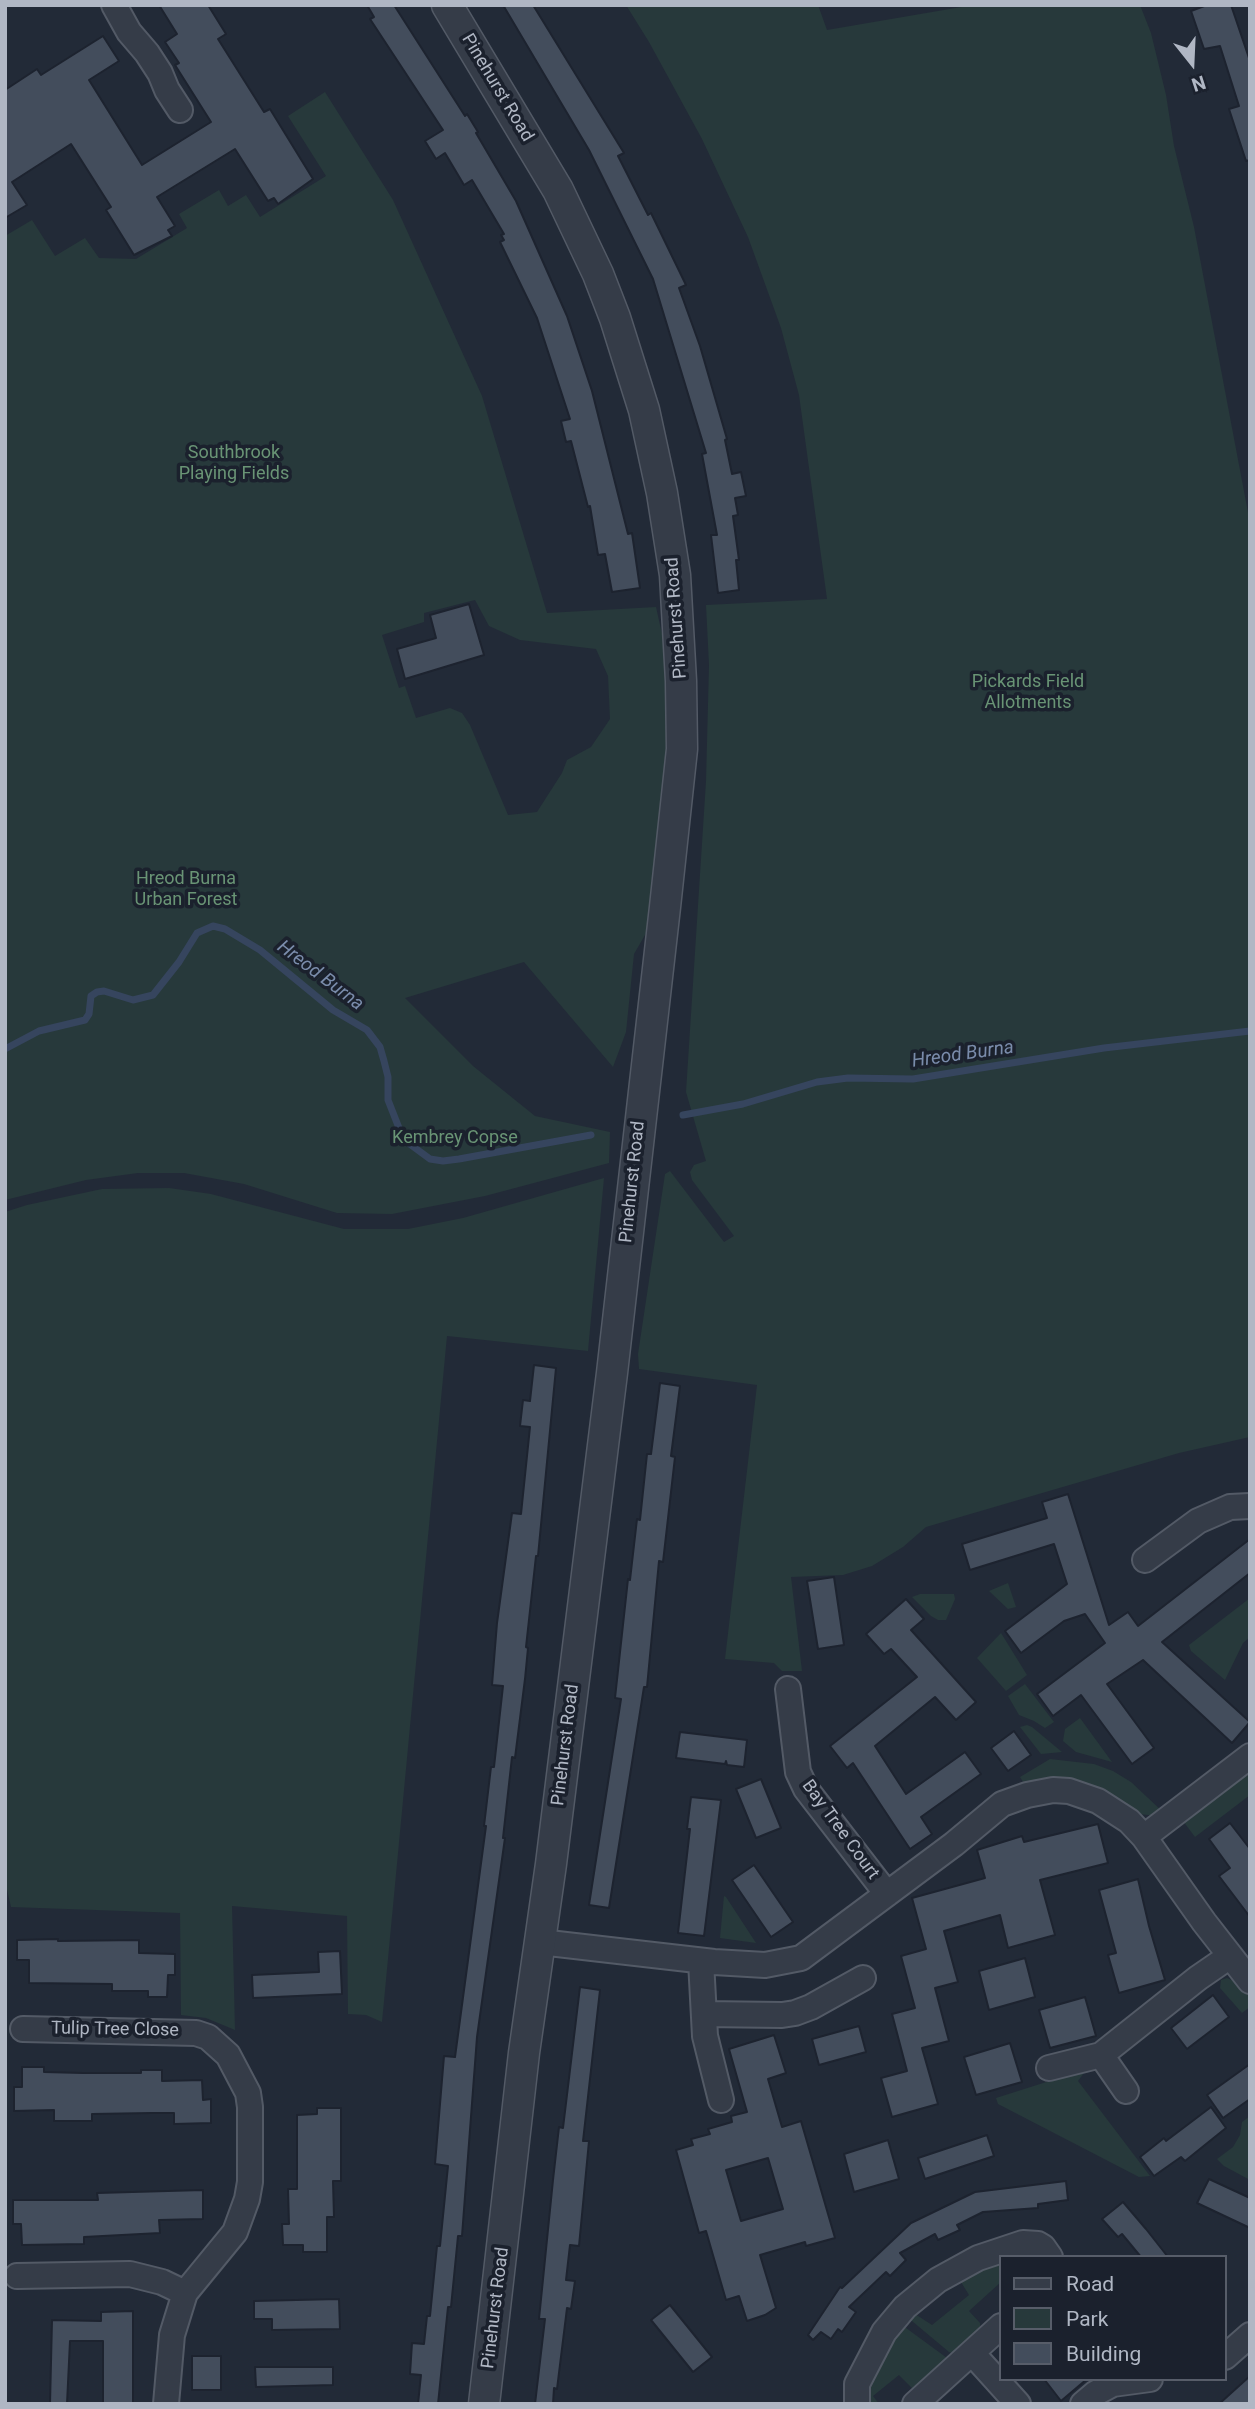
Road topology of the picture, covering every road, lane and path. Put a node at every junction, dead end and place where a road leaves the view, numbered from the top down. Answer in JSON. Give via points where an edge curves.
{"nodes":[{"id":1,"x":114,"y":5,"type":"edge"},
{"id":2,"x":447,"y":5,"type":"edge"},
{"id":3,"x":166,"y":100,"type":"dead end"},
{"id":4,"x":1250,"y":1506,"type":"edge"},
{"id":5,"x":1145,"y":1560,"type":"dead end"},
{"id":6,"x":788,"y":1689,"type":"dead end"},
{"id":7,"x":1250,"y":1756,"type":"edge"},
{"id":8,"x":1144,"y":1837,"type":"junction"},
{"id":9,"x":887,"y":1894,"type":"junction"},
{"id":10,"x":540,"y":1942,"type":"junction"},
{"id":11,"x":1230,"y":1956,"type":"junction"},
{"id":12,"x":701,"y":1961,"type":"junction"},
{"id":13,"x":863,"y":1978,"type":"dead end"},
{"id":14,"x":1250,"y":1981,"type":"edge"},
{"id":15,"x":704,"y":2014,"type":"junction"},
{"id":16,"x":23,"y":2029,"type":"dead end"},
{"id":17,"x":1101,"y":2055,"type":"junction"},
{"id":18,"x":1049,"y":2068,"type":"dead end"},
{"id":19,"x":1126,"y":2091,"type":"dead end"},
{"id":20,"x":721,"y":2100,"type":"dead end"},
{"id":21,"x":1049,"y":2255,"type":"edge"},
{"id":22,"x":17,"y":2276,"type":"dead end"},
{"id":23,"x":185,"y":2293,"type":"junction"},
{"id":24,"x":1000,"y":2327,"type":"edge"},
{"id":25,"x":1250,"y":2335,"type":"edge"},
{"id":26,"x":972,"y":2353,"type":"junction"},
{"id":27,"x":1227,"y":2355,"type":"edge"},
{"id":28,"x":1135,"y":2381,"type":"edge"},
{"id":29,"x":166,"y":2404,"type":"edge"},
{"id":30,"x":484,"y":2404,"type":"edge"},
{"id":31,"x":857,"y":2404,"type":"edge"},
{"id":32,"x":915,"y":2404,"type":"edge"},
{"id":33,"x":1018,"y":2404,"type":"edge"},
{"id":34,"x":1083,"y":2404,"type":"edge"}],
"edges":[{"from":1,"to":3,"type":"street","via":[[160,73]]},
{"from":2,"to":10,"type":"street","name":"Pinehurst Road","via":[[558,190],[615,317],[644,411],[662,493],[672,547],[679,640],[682,749],[666,907]]},
{"from":4,"to":5,"type":"street","via":[[1230,1507],[1198,1521]]},
{"from":6,"to":9,"type":"street","name":"Bay Tree Court","via":[[798,1772],[806,1789]]},
{"from":7,"to":8,"type":"street"},
{"from":8,"to":9,"type":"street","via":[[1129,1821],[1084,1795],[1053,1790],[1027,1795],[1002,1804]]},
{"from":8,"to":11,"type":"street"},
{"from":9,"to":12,"type":"street","name":"Bay Tree Court","via":[[801,1958],[765,1965]]},
{"from":10,"to":12,"type":"street","name":"Bay Tree Court"},
{"from":10,"to":30,"type":"street","name":"Pinehurst Road"},
{"from":11,"to":14,"type":"street"},
{"from":11,"to":17,"type":"street"},
{"from":12,"to":15,"type":"street"},
{"from":13,"to":15,"type":"street","via":[[795,2013]]},
{"from":15,"to":20,"type":"street"},
{"from":16,"to":23,"type":"street","name":"Tulip Tree Close","via":[[196,2033],[208,2037],[228,2055],[243,2080],[250,2107],[247,2199],[235,2232]]},
{"from":17,"to":18,"type":"street"},
{"from":17,"to":19,"type":"street"},
{"from":21,"to":31,"type":"street","via":[[1038,2244],[1023,2243],[978,2258],[938,2280],[884,2332],[857,2385]]},
{"from":22,"to":23,"type":"street","via":[[130,2274]]},
{"from":23,"to":29,"type":"street","name":"Tulip Tree Close","via":[[172,2336]]},
{"from":24,"to":26,"type":"street"},
{"from":25,"to":27,"type":"street"},
{"from":26,"to":32,"type":"street"},
{"from":26,"to":33,"type":"street"},
{"from":28,"to":34,"type":"street","via":[[1113,2384]]}]}
